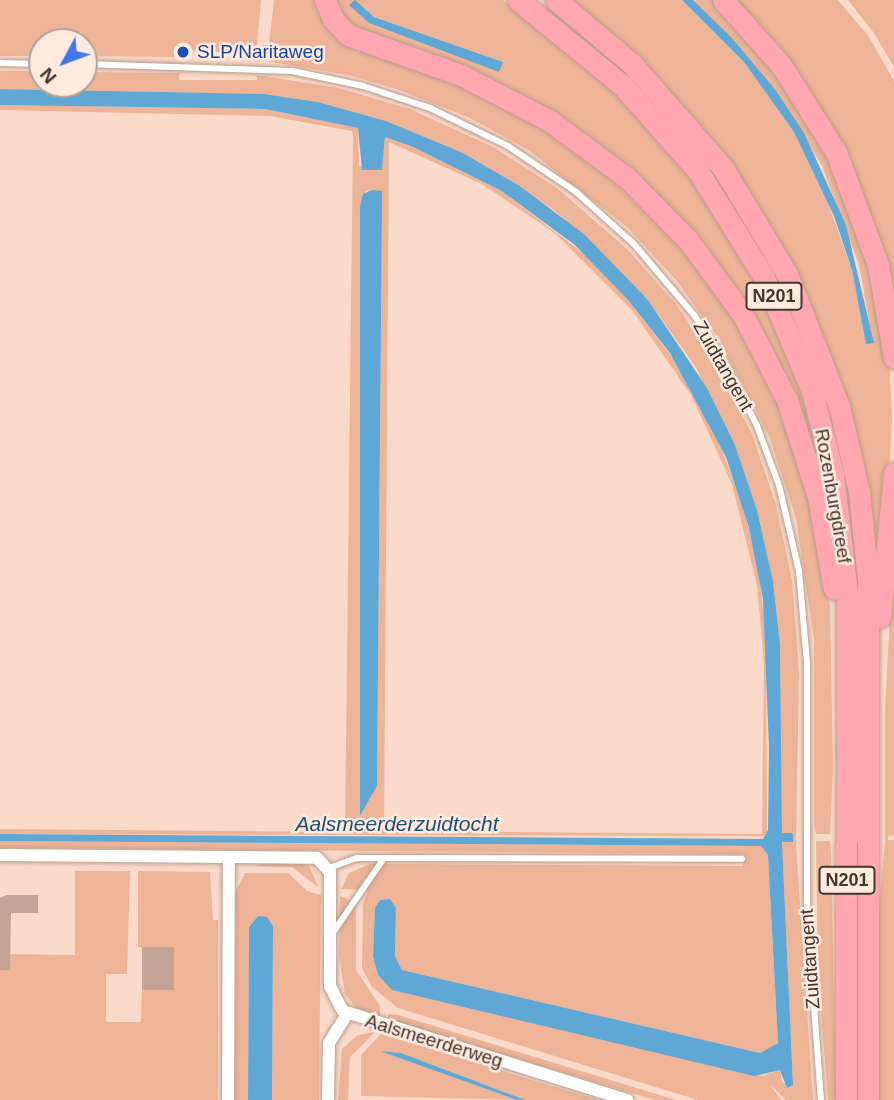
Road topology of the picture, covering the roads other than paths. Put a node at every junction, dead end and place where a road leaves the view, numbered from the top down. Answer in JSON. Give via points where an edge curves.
{"nodes":[{"id":1,"x":325,"y":0,"type":"edge"},
{"id":2,"x":518,"y":0,"type":"edge"},
{"id":3,"x":556,"y":0,"type":"edge"},
{"id":4,"x":723,"y":0,"type":"edge"},
{"id":5,"x":0,"y":63,"type":"edge"},
{"id":6,"x":28,"y":64,"type":"edge"},
{"id":7,"x":98,"y":64,"type":"edge"},
{"id":8,"x":894,"y":358,"type":"edge"},
{"id":9,"x":894,"y":473,"type":"edge"},
{"id":10,"x":870,"y":680,"type":"junction"},
{"id":11,"x":848,"y":681,"type":"junction"},
{"id":12,"x":0,"y":855,"type":"edge"},
{"id":13,"x":229,"y":857,"type":"junction"},
{"id":14,"x":384,"y":858,"type":"junction"},
{"id":15,"x":743,"y":859,"type":"dead end"},
{"id":16,"x":329,"y":868,"type":"junction"},
{"id":17,"x":330,"y":937,"type":"junction"},
{"id":18,"x":347,"y":1014,"type":"junction"},
{"id":19,"x":228,"y":1100,"type":"edge"},
{"id":20,"x":328,"y":1100,"type":"edge"},
{"id":21,"x":626,"y":1100,"type":"edge"},
{"id":22,"x":821,"y":1100,"type":"edge"},
{"id":23,"x":846,"y":1100,"type":"edge"},
{"id":24,"x":867,"y":1100,"type":"edge"}],
"edges":[{"from":1,"to":11,"type":"highway","number":"N201","via":[[333,19],[348,35],[470,78],[572,135],[649,199],[715,274],[767,358],[806,453],[828,548]]},
{"from":2,"to":11,"type":"highway","name":"Rozenburgdreef","number":"N201","via":[[598,62],[664,129],[733,222],[779,307],[812,391],[835,487],[847,592]]},
{"from":3,"to":10,"type":"highway","name":"Rozenburgdreef","number":"N201","via":[[632,64],[688,124],[750,209],[797,294],[828,369],[855,472],[867,558]]},
{"from":4,"to":8,"type":"highway","via":[[781,65],[836,152],[878,265]]},
{"from":5,"to":6,"type":"lane"},
{"from":7,"to":22,"type":"lane","name":"Zuidtangent","via":[[292,71],[363,86],[440,112],[508,146],[575,191],[634,244],[694,315],[757,426],[785,505],[799,571],[807,663],[807,929]]},
{"from":9,"to":10,"type":"highway","number":"N201","via":[[889,553]]},
{"from":10,"to":24,"type":"highway","name":"Rozenburgdreef","number":"N201"},
{"from":11,"to":23,"type":"highway","name":"Rozenburgdreef","number":"N201"},
{"from":12,"to":13,"type":"street"},
{"from":13,"to":16,"type":"street","via":[[309,857]]},
{"from":13,"to":19,"type":"street"},
{"from":14,"to":15,"type":"lane"},
{"from":14,"to":16,"type":"lane","via":[[349,859]]},
{"from":14,"to":17,"type":"lane"},
{"from":16,"to":17,"type":"street","name":"Aalsmeerderweg"},
{"from":17,"to":18,"type":"street","name":"Aalsmeerderweg","via":[[331,992]]},
{"from":18,"to":20,"type":"street","via":[[329,1043]]},
{"from":18,"to":21,"type":"street","name":"Aalsmeerderweg"}]}
